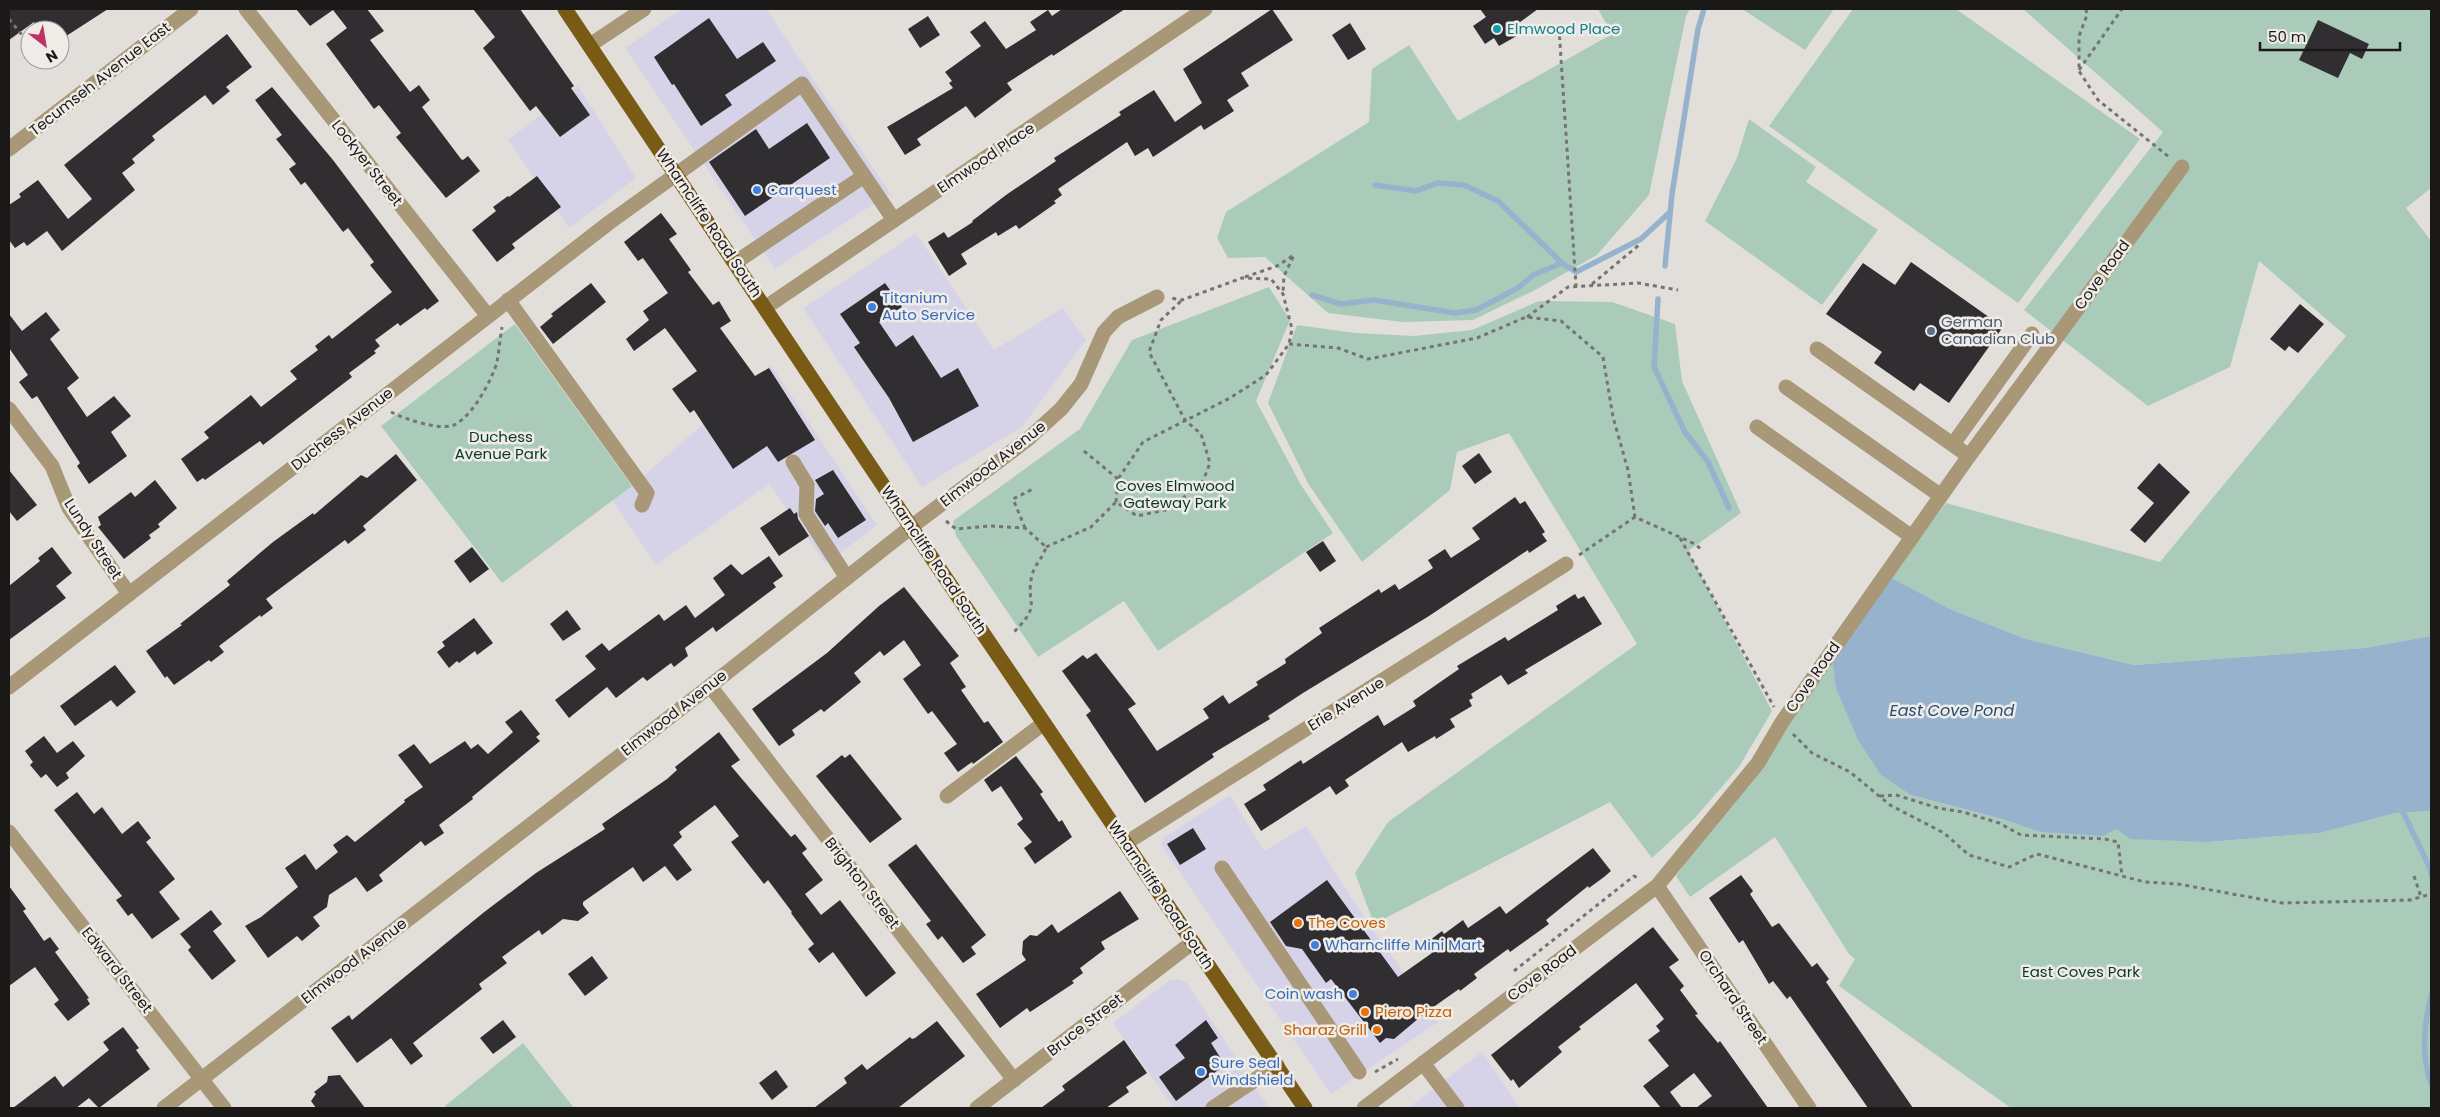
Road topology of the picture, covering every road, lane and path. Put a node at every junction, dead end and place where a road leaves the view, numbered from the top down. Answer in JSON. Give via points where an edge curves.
{"nodes":[{"id":1,"x":191,"y":9,"type":"edge"},
{"id":2,"x":246,"y":9,"type":"edge"},
{"id":3,"x":565,"y":9,"type":"edge"},
{"id":4,"x":644,"y":9,"type":"edge"},
{"id":5,"x":1205,"y":9,"type":"edge"},
{"id":6,"x":2086,"y":9,"type":"edge"},
{"id":7,"x":2122,"y":9,"type":"edge"},
{"id":8,"x":9,"y":19,"type":"edge"},
{"id":9,"x":1559,"y":28,"type":"dead end"},
{"id":10,"x":20,"y":33,"type":"edge"},
{"id":11,"x":590,"y":45,"type":"junction"},
{"id":12,"x":2079,"y":71,"type":"junction"},
{"id":13,"x":9,"y":148,"type":"edge"},
{"id":14,"x":2182,"y":167,"type":"joint"},
{"id":15,"x":675,"y":173,"type":"junction"},
{"id":16,"x":864,"y":176,"type":"junction"},
{"id":17,"x":894,"y":220,"type":"junction"},
{"id":18,"x":1639,"y":245,"type":"dead end"},
{"id":19,"x":736,"y":262,"type":"junction"},
{"id":20,"x":1242,"y":278,"type":"junction"},
{"id":21,"x":1591,"y":284,"type":"junction"},
{"id":22,"x":1576,"y":286,"type":"junction"},
{"id":23,"x":1678,"y":290,"type":"dead end"},
{"id":24,"x":1283,"y":294,"type":"junction"},
{"id":25,"x":1157,"y":296,"type":"joint"},
{"id":26,"x":1182,"y":300,"type":"junction"},
{"id":27,"x":507,"y":301,"type":"junction"},
{"id":28,"x":766,"y":307,"type":"junction"},
{"id":29,"x":488,"y":316,"type":"junction"},
{"id":30,"x":1526,"y":317,"type":"junction"},
{"id":31,"x":2032,"y":334,"type":"dead end"},
{"id":32,"x":1288,"y":344,"type":"junction"},
{"id":33,"x":1817,"y":349,"type":"dead end"},
{"id":34,"x":1786,"y":387,"type":"dead end"},
{"id":35,"x":374,"y":404,"type":"junction"},
{"id":36,"x":9,"y":409,"type":"edge"},
{"id":37,"x":1185,"y":420,"type":"junction"},
{"id":38,"x":1757,"y":427,"type":"dead end"},
{"id":39,"x":1953,"y":444,"type":"junction"},
{"id":40,"x":1084,"y":451,"type":"dead end"},
{"id":41,"x":1969,"y":456,"type":"junction"},
{"id":42,"x":793,"y":462,"type":"dead end"},
{"id":43,"x":1118,"y":479,"type":"junction"},
{"id":44,"x":1033,"y":489,"type":"dead end"},
{"id":45,"x":1941,"y":496,"type":"junction"},
{"id":46,"x":1116,"y":502,"type":"junction"},
{"id":47,"x":642,"y":506,"type":"dead end"},
{"id":48,"x":933,"y":511,"type":"junction"},
{"id":49,"x":1635,"y":517,"type":"junction"},
{"id":50,"x":911,"y":527,"type":"junction"},
{"id":51,"x":1025,"y":528,"type":"junction"},
{"id":52,"x":1912,"y":537,"type":"junction"},
{"id":53,"x":1680,"y":538,"type":"junction"},
{"id":54,"x":1046,"y":546,"type":"junction"},
{"id":55,"x":1703,"y":551,"type":"dead end"},
{"id":56,"x":1566,"y":564,"type":"joint"},
{"id":57,"x":847,"y":578,"type":"junction"},
{"id":58,"x":129,"y":594,"type":"junction"},
{"id":59,"x":1014,"y":632,"type":"dead end"},
{"id":60,"x":710,"y":686,"type":"junction"},
{"id":61,"x":9,"y":687,"type":"edge"},
{"id":62,"x":1782,"y":722,"type":"junction"},
{"id":63,"x":1044,"y":723,"type":"junction"},
{"id":64,"x":947,"y":796,"type":"dead end"},
{"id":65,"x":1879,"y":796,"type":"junction"},
{"id":66,"x":9,"y":832,"type":"edge"},
{"id":67,"x":1126,"y":843,"type":"junction"},
{"id":68,"x":1222,"y":868,"type":"dead end"},
{"id":69,"x":2122,"y":876,"type":"junction"},
{"id":70,"x":2414,"y":876,"type":"dead end"},
{"id":71,"x":1657,"y":886,"type":"junction"},
{"id":72,"x":2431,"y":894,"type":"edge"},
{"id":73,"x":2421,"y":897,"type":"junction"},
{"id":74,"x":1193,"y":942,"type":"junction"},
{"id":75,"x":1423,"y":1064,"type":"junction"},
{"id":76,"x":1276,"y":1065,"type":"junction"},
{"id":77,"x":1359,"y":1072,"type":"dead end"},
{"id":78,"x":202,"y":1079,"type":"junction"},
{"id":79,"x":1014,"y":1080,"type":"junction"},
{"id":80,"x":164,"y":1108,"type":"edge"},
{"id":81,"x":224,"y":1108,"type":"edge"},
{"id":82,"x":977,"y":1108,"type":"edge"},
{"id":83,"x":1213,"y":1108,"type":"edge"},
{"id":84,"x":1306,"y":1108,"type":"edge"},
{"id":85,"x":1364,"y":1108,"type":"edge"},
{"id":86,"x":1457,"y":1108,"type":"edge"},
{"id":87,"x":1809,"y":1108,"type":"edge"}],
"edges":[{"from":1,"to":13,"type":"street","name":"Tecumseh Avenue East"},
{"from":2,"to":29,"type":"street","name":"Lockyer Street"},
{"from":3,"to":11,"type":"main road","name":"Wharncliffe Road South"},
{"from":4,"to":11,"type":"street"},
{"from":5,"to":17,"type":"street","name":"Elmwood Place"},
{"from":6,"to":12,"type":"path","via":[[2079,36]]},
{"from":7,"to":12,"type":"path"},
{"from":8,"to":10,"type":"path"},
{"from":9,"to":22,"type":"path"},
{"from":11,"to":15,"type":"main road","name":"Wharncliffe Road South"},
{"from":12,"to":14,"type":"path","via":[[2098,100]]},
{"from":14,"to":41,"type":"street","name":"Cove Road"},
{"from":15,"to":16,"type":"street","name":"Duchess Avenue","via":[[802,84]]},
{"from":15,"to":19,"type":"main road","name":"Wharncliffe Road South"},
{"from":15,"to":27,"type":"street","name":"Duchess Avenue"},
{"from":16,"to":17,"type":"street"},
{"from":16,"to":19,"type":"street"},
{"from":17,"to":28,"type":"street","name":"Elmwood Place"},
{"from":18,"to":21,"type":"path"},
{"from":19,"to":28,"type":"main road","name":"Wharncliffe Road South"},
{"from":20,"to":24,"type":"path","via":[[1271,279]]},
{"from":20,"to":24,"type":"path","via":[[1277,266],[1294,255],[1284,276]]},
{"from":20,"to":26,"type":"path"},
{"from":21,"to":22,"type":"path"},
{"from":21,"to":23,"type":"path","via":[[1638,283]]},
{"from":22,"to":30,"type":"path","via":[[1568,287]]},
{"from":24,"to":32,"type":"path","via":[[1292,329]]},
{"from":25,"to":26,"type":"path"},
{"from":25,"to":48,"type":"street","name":"Elmwood Avenue","via":[[1118,317],[1104,332],[1081,384],[1061,409],[1028,440]]},
{"from":26,"to":37,"type":"path","via":[[1161,320],[1149,352]]},
{"from":27,"to":29,"type":"street","name":"Duchess Avenue"},
{"from":27,"to":35,"type":"path","via":[[496,363],[474,408],[465,418],[445,427],[404,419]]},
{"from":27,"to":47,"type":"street","via":[[648,493]]},
{"from":28,"to":50,"type":"main road","name":"Wharncliffe Road South"},
{"from":29,"to":35,"type":"street","name":"Duchess Avenue"},
{"from":30,"to":32,"type":"path","via":[[1476,338],[1368,359],[1338,348]]},
{"from":30,"to":49,"type":"path","via":[[1562,321],[1603,357]]},
{"from":31,"to":39,"type":"street"},
{"from":32,"to":37,"type":"path","via":[[1266,374],[1230,398]]},
{"from":33,"to":39,"type":"street"},
{"from":34,"to":45,"type":"street"},
{"from":35,"to":58,"type":"street","name":"Duchess Avenue"},
{"from":36,"to":58,"type":"street","name":"Lundy Street","via":[[52,466],[69,508]]},
{"from":37,"to":43,"type":"path","via":[[1143,442]]},
{"from":37,"to":46,"type":"path","via":[[1201,434],[1210,463],[1203,481],[1170,509],[1137,516]]},
{"from":38,"to":52,"type":"street"},
{"from":39,"to":41,"type":"street"},
{"from":40,"to":43,"type":"path"},
{"from":41,"to":45,"type":"street","name":"Cove Road"},
{"from":42,"to":57,"type":"street","via":[[807,485],[806,514]]},
{"from":43,"to":46,"type":"path"},
{"from":44,"to":51,"type":"path","via":[[1013,499]]},
{"from":45,"to":52,"type":"street","name":"Cove Road"},
{"from":46,"to":54,"type":"path","via":[[1091,527]]},
{"from":48,"to":50,"type":"street","name":"Elmwood Avenue"},
{"from":48,"to":51,"type":"path","via":[[956,529],[989,526]]},
{"from":49,"to":53,"type":"path"},
{"from":49,"to":56,"type":"path"},
{"from":50,"to":57,"type":"street","name":"Elmwood Avenue"},
{"from":50,"to":63,"type":"main road","name":"Wharncliffe Road South"},
{"from":51,"to":54,"type":"path"},
{"from":52,"to":62,"type":"street","name":"Cove Road"},
{"from":53,"to":55,"type":"path"},
{"from":53,"to":62,"type":"path"},
{"from":54,"to":59,"type":"path","via":[[1032,576],[1032,609]]},
{"from":56,"to":67,"type":"street","name":"Erie Avenue"},
{"from":57,"to":60,"type":"street","name":"Elmwood Avenue"},
{"from":58,"to":61,"type":"street","name":"Duchess Avenue"},
{"from":60,"to":78,"type":"street","name":"Elmwood Avenue"},
{"from":60,"to":79,"type":"street","name":"Brighton Street"},
{"from":62,"to":65,"type":"path","via":[[1812,753],[1850,772]]},
{"from":62,"to":71,"type":"street","name":"Cove Road","via":[[1758,763]]},
{"from":63,"to":64,"type":"street"},
{"from":63,"to":67,"type":"main road","name":"Wharncliffe Road South"},
{"from":65,"to":69,"type":"path","via":[[1944,833],[1969,855],[2009,867],[2037,854]]},
{"from":65,"to":69,"type":"path","via":[[1896,795],[1963,812],[1998,823],[2020,835],[2118,842]]},
{"from":66,"to":78,"type":"street","name":"Edward Street"},
{"from":67,"to":74,"type":"main road","name":"Wharncliffe Road South"},
{"from":68,"to":77,"type":"street"},
{"from":69,"to":73,"type":"path","via":[[2282,903],[2410,900]]},
{"from":70,"to":73,"type":"path"},
{"from":71,"to":75,"type":"street","name":"Cove Road"},
{"from":71,"to":87,"type":"street","name":"Orchard Street"},
{"from":72,"to":73,"type":"path"},
{"from":74,"to":76,"type":"main road","name":"Wharncliffe Road South"},
{"from":74,"to":79,"type":"street","name":"Bruce Street"},
{"from":75,"to":85,"type":"street","name":"Cove Road"},
{"from":75,"to":86,"type":"street"},
{"from":76,"to":83,"type":"street"},
{"from":76,"to":84,"type":"main road","name":"Wharncliffe Road South"},
{"from":78,"to":80,"type":"street","name":"Elmwood Avenue"},
{"from":78,"to":81,"type":"street","name":"Edward Street"},
{"from":79,"to":82,"type":"street","name":"Bruce Street"}]}
